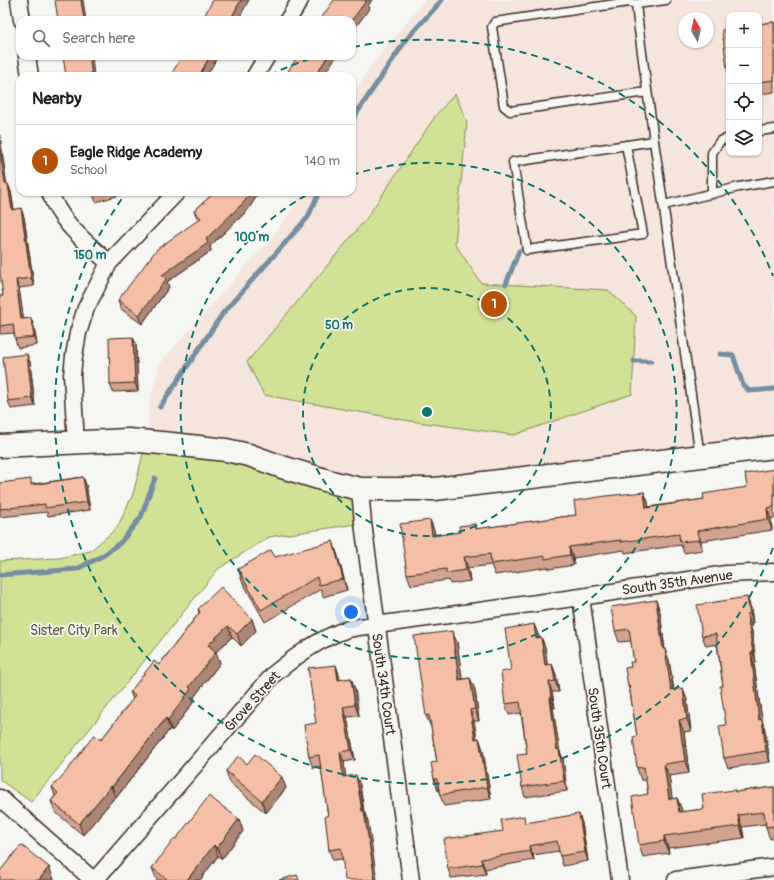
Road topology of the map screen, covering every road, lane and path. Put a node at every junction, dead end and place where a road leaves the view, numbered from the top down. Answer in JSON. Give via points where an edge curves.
{"nodes":[{"id":1,"x":19,"y":0,"type":"edge"},
{"id":2,"x":300,"y":0,"type":"edge"},
{"id":3,"x":666,"y":0,"type":"edge"},
{"id":4,"x":636,"y":4,"type":"junction"},
{"id":5,"x":21,"y":16,"type":"edge"},
{"id":6,"x":290,"y":16,"type":"edge"},
{"id":7,"x":28,"y":60,"type":"edge"},
{"id":8,"x":265,"y":60,"type":"edge"},
{"id":9,"x":29,"y":72,"type":"edge"},
{"id":10,"x":258,"y":72,"type":"edge"},
{"id":11,"x":647,"y":92,"type":"junction"},
{"id":12,"x":774,"y":129,"type":"edge"},
{"id":13,"x":762,"y":131,"type":"edge"},
{"id":14,"x":726,"y":139,"type":"edge"},
{"id":15,"x":654,"y":141,"type":"junction"},
{"id":16,"x":626,"y":145,"type":"junction"},
{"id":17,"x":774,"y":181,"type":"edge"},
{"id":18,"x":712,"y":194,"type":"junction"},
{"id":19,"x":52,"y":196,"type":"edge"},
{"id":20,"x":173,"y":196,"type":"edge"},
{"id":21,"x":664,"y":205,"type":"junction"},
{"id":22,"x":109,"y":263,"type":"junction"},
{"id":23,"x":76,"y":443,"type":"junction"},
{"id":24,"x":0,"y":446,"type":"edge"},
{"id":25,"x":774,"y":446,"type":"edge"},
{"id":26,"x":700,"y":456,"type":"junction"},
{"id":27,"x":360,"y":489,"type":"junction"},
{"id":28,"x":774,"y":572,"type":"edge"},
{"id":29,"x":581,"y":597,"type":"junction"},
{"id":30,"x":376,"y":625,"type":"junction"},
{"id":31,"x":0,"y":798,"type":"edge"},
{"id":32,"x":774,"y":867,"type":"edge"},
{"id":33,"x":94,"y":880,"type":"edge"},
{"id":34,"x":411,"y":880,"type":"edge"},
{"id":35,"x":620,"y":880,"type":"edge"},
{"id":36,"x":676,"y":880,"type":"edge"}],
"edges":[{"from":1,"to":5,"type":"street"},
{"from":2,"to":6,"type":"street"},
{"from":3,"to":4,"type":"lane"},
{"from":4,"to":11,"type":"lane"},
{"from":4,"to":11,"type":"lane","via":[[630,2],[495,22],[492,26],[504,106],[510,111]]},
{"from":7,"to":9,"type":"street"},
{"from":8,"to":10,"type":"street"},
{"from":11,"to":15,"type":"lane"},
{"from":12,"to":13,"type":"lane"},
{"from":14,"to":18,"type":"lane","via":[[720,142],[712,153]]},
{"from":15,"to":16,"type":"lane"},
{"from":15,"to":21,"type":"lane"},
{"from":16,"to":16,"type":"lane","via":[[513,162],[527,250],[643,234]]},
{"from":17,"to":18,"type":"lane"},
{"from":18,"to":21,"type":"lane"},
{"from":19,"to":22,"type":"street","via":[[64,219]]},
{"from":20,"to":22,"type":"street"},
{"from":21,"to":26,"type":"lane"},
{"from":22,"to":23,"type":"street","via":[[86,308],[77,340],[72,375]]},
{"from":23,"to":24,"type":"street"},
{"from":23,"to":27,"type":"street","via":[[128,440],[226,450]]},
{"from":25,"to":26,"type":"street"},
{"from":26,"to":27,"type":"street","via":[[435,489]]},
{"from":27,"to":30,"type":"street","name":"South 34th Court"},
{"from":28,"to":29,"type":"street","name":"South 35th Avenue","via":[[726,574]]},
{"from":29,"to":30,"type":"street","name":"Grove Street"},
{"from":29,"to":35,"type":"street","name":"South 35th Court"},
{"from":30,"to":33,"type":"street","name":"Grove Street","via":[[349,629],[322,641],[298,655],[274,674]]},
{"from":30,"to":34,"type":"street","name":"South 34th Court"},
{"from":31,"to":33,"type":"street"},
{"from":32,"to":36,"type":"street"}]}
